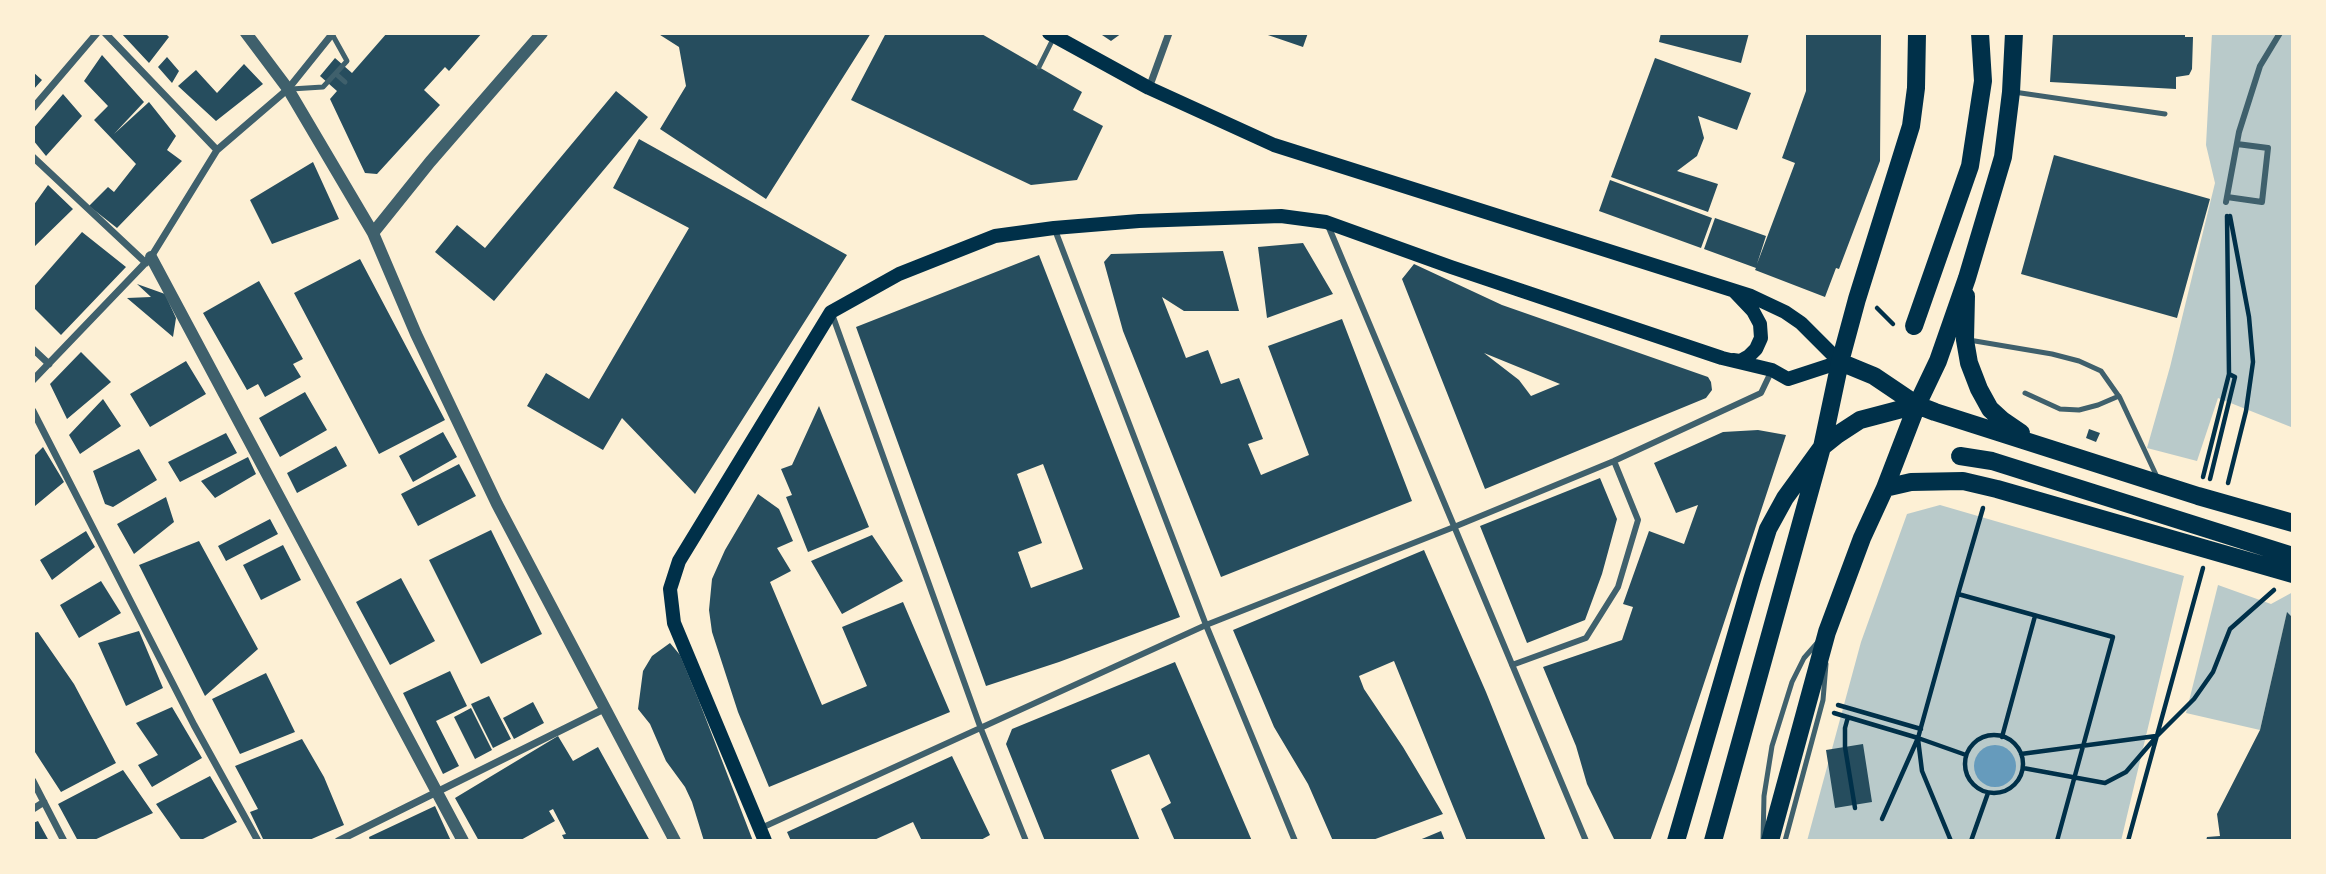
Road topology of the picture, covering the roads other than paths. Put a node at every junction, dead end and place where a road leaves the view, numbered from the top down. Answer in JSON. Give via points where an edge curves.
{"nodes":[{"id":1,"x":97,"y":33,"type":"edge"},
{"id":2,"x":105,"y":33,"type":"edge"},
{"id":3,"x":246,"y":33,"type":"edge"},
{"id":4,"x":542,"y":33,"type":"edge"},
{"id":5,"x":1169,"y":33,"type":"edge"},
{"id":6,"x":1917,"y":33,"type":"edge"},
{"id":7,"x":1980,"y":33,"type":"edge"},
{"id":8,"x":2014,"y":33,"type":"edge"},
{"id":9,"x":2280,"y":33,"type":"edge"},
{"id":10,"x":333,"y":34,"type":"edge"},
{"id":11,"x":1052,"y":35,"type":"edge"},
{"id":12,"x":1039,"y":67,"type":"dead end"},
{"id":13,"x":336,"y":74,"type":"junction"},
{"id":14,"x":345,"y":82,"type":"dead end"},
{"id":15,"x":1149,"y":88,"type":"junction"},
{"id":16,"x":288,"y":89,"type":"junction"},
{"id":17,"x":2011,"y":92,"type":"junction"},
{"id":18,"x":33,"y":108,"type":"edge"},
{"id":19,"x":2165,"y":114,"type":"dead end"},
{"id":20,"x":2237,"y":144,"type":"junction"},
{"id":21,"x":217,"y":150,"type":"junction"},
{"id":22,"x":33,"y":157,"type":"edge"},
{"id":23,"x":1326,"y":222,"type":"junction"},
{"id":24,"x":1054,"y":228,"type":"junction"},
{"id":25,"x":373,"y":233,"type":"junction"},
{"id":26,"x":148,"y":260,"type":"junction"},
{"id":27,"x":1967,"y":278,"type":"junction"},
{"id":28,"x":1733,"y":290,"type":"junction"},
{"id":29,"x":831,"y":312,"type":"junction"},
{"id":30,"x":1914,"y":326,"type":"dead end"},
{"id":31,"x":1965,"y":340,"type":"junction"},
{"id":32,"x":33,"y":349,"type":"edge"},
{"id":33,"x":1722,"y":358,"type":"junction"},
{"id":34,"x":1840,"y":362,"type":"junction"},
{"id":35,"x":49,"y":364,"type":"junction"},
{"id":36,"x":1772,"y":370,"type":"junction"},
{"id":37,"x":33,"y":380,"type":"edge"},
{"id":38,"x":2025,"y":393,"type":"dead end"},
{"id":39,"x":2119,"y":396,"type":"junction"},
{"id":40,"x":1917,"y":405,"type":"junction"},
{"id":41,"x":33,"y":411,"type":"edge"},
{"id":42,"x":1822,"y":447,"type":"junction"},
{"id":43,"x":2043,"y":447,"type":"junction"},
{"id":44,"x":1960,"y":456,"type":"dead end"},
{"id":45,"x":1614,"y":461,"type":"junction"},
{"id":46,"x":2160,"y":484,"type":"junction"},
{"id":47,"x":1885,"y":488,"type":"junction"},
{"id":48,"x":2293,"y":523,"type":"edge"},
{"id":49,"x":1454,"y":527,"type":"junction"},
{"id":50,"x":2293,"y":556,"type":"edge"},
{"id":51,"x":2287,"y":572,"type":"edge"},
{"id":52,"x":1206,"y":625,"type":"junction"},
{"id":53,"x":1827,"y":632,"type":"junction"},
{"id":54,"x":1513,"y":665,"type":"junction"},
{"id":55,"x":606,"y":708,"type":"junction"},
{"id":56,"x":981,"y":729,"type":"junction"},
{"id":57,"x":33,"y":781,"type":"edge"},
{"id":58,"x":438,"y":792,"type":"junction"},
{"id":59,"x":44,"y":802,"type":"junction"},
{"id":60,"x":33,"y":808,"type":"edge"},
{"id":61,"x":762,"y":835,"type":"edge"},
{"id":62,"x":64,"y":841,"type":"edge"},
{"id":63,"x":258,"y":841,"type":"edge"},
{"id":64,"x":338,"y":841,"type":"edge"},
{"id":65,"x":463,"y":841,"type":"edge"},
{"id":66,"x":675,"y":841,"type":"edge"},
{"id":67,"x":1026,"y":841,"type":"edge"},
{"id":68,"x":1295,"y":841,"type":"edge"},
{"id":69,"x":1586,"y":841,"type":"edge"},
{"id":70,"x":1676,"y":841,"type":"edge"},
{"id":71,"x":1713,"y":841,"type":"edge"},
{"id":72,"x":1763,"y":841,"type":"edge"},
{"id":73,"x":1770,"y":841,"type":"edge"},
{"id":74,"x":1785,"y":841,"type":"edge"}],
"edges":[{"from":1,"to":18,"type":"street"},
{"from":2,"to":21,"type":"street"},
{"from":3,"to":16,"type":"street"},
{"from":4,"to":25,"type":"street"},
{"from":5,"to":15,"type":"street"},
{"from":6,"to":34,"type":"main road","via":[[1911,126]]},
{"from":7,"to":30,"type":"main road","via":[[1983,81],[1970,166]]},
{"from":8,"to":17,"type":"main road"},
{"from":9,"to":20,"type":"street","via":[[2260,66]]},
{"from":10,"to":13,"type":"lane","via":[[347,61]]},
{"from":10,"to":16,"type":"street"},
{"from":11,"to":12,"type":"lane"},
{"from":11,"to":15,"type":"main road"},
{"from":13,"to":14,"type":"lane"},
{"from":13,"to":16,"type":"lane","via":[[323,87]]},
{"from":15,"to":28,"type":"main road","via":[[1274,145]]},
{"from":16,"to":21,"type":"street"},
{"from":16,"to":25,"type":"street"},
{"from":17,"to":19,"type":"lane"},
{"from":17,"to":27,"type":"main road","via":[[2003,157]]},
{"from":20,"to":20,"type":"street","via":[[2227,199],[2262,201],[2268,148]]},
{"from":21,"to":26,"type":"street"},
{"from":22,"to":26,"type":"street"},
{"from":23,"to":24,"type":"main road","via":[[1281,216]]},
{"from":23,"to":33,"type":"main road"},
{"from":23,"to":49,"type":"street"},
{"from":24,"to":29,"type":"main road","via":[[995,236],[899,274]]},
{"from":24,"to":52,"type":"street"},
{"from":25,"to":55,"type":"street","via":[[497,504]]},
{"from":26,"to":35,"type":"street"},
{"from":26,"to":58,"type":"street"},
{"from":27,"to":31,"type":"main road"},
{"from":27,"to":40,"type":"main road"},
{"from":28,"to":33,"type":"main road","via":[[1753,312],[1761,338],[1756,349],[1740,361]]},
{"from":28,"to":34,"type":"main road","via":[[1769,303],[1801,323]]},
{"from":29,"to":56,"type":"street"},
{"from":29,"to":61,"type":"main road","via":[[678,561],[670,589],[674,622]]},
{"from":31,"to":39,"type":"lane","via":[[2079,361],[2101,370]]},
{"from":31,"to":43,"type":"main road","via":[[1969,363],[1990,409]]},
{"from":32,"to":35,"type":"street"},
{"from":33,"to":36,"type":"main road"},
{"from":34,"to":36,"type":"main road","via":[[1788,379]]},
{"from":34,"to":40,"type":"main road","via":[[1874,376]]},
{"from":34,"to":42,"type":"main road"},
{"from":35,"to":37,"type":"street"},
{"from":36,"to":45,"type":"street","via":[[1761,393]]},
{"from":38,"to":39,"type":"lane","via":[[2060,409],[2079,410]]},
{"from":39,"to":46,"type":"lane"},
{"from":40,"to":42,"type":"main road","via":[[1860,420]]},
{"from":40,"to":43,"type":"main road"},
{"from":40,"to":47,"type":"main road"},
{"from":41,"to":63,"type":"street"},
{"from":42,"to":70,"type":"main road","via":[[1768,529]]},
{"from":42,"to":71,"type":"main road"},
{"from":43,"to":46,"type":"main road"},
{"from":44,"to":50,"type":"main road","via":[[1992,461]]},
{"from":45,"to":49,"type":"street"},
{"from":45,"to":54,"type":"street","via":[[1638,520],[1618,587],[1586,638]]},
{"from":46,"to":48,"type":"main road"},
{"from":47,"to":51,"type":"main road","via":[[1911,482],[1963,481]]},
{"from":47,"to":53,"type":"main road"},
{"from":49,"to":52,"type":"street"},
{"from":49,"to":54,"type":"street"},
{"from":52,"to":56,"type":"street"},
{"from":52,"to":68,"type":"street"},
{"from":53,"to":72,"type":"lane","via":[[1791,682],[1763,796]]},
{"from":53,"to":73,"type":"main road"},
{"from":53,"to":74,"type":"lane","via":[[1825,689]]},
{"from":54,"to":69,"type":"street"},
{"from":55,"to":58,"type":"street"},
{"from":55,"to":66,"type":"street"},
{"from":56,"to":61,"type":"street"},
{"from":56,"to":67,"type":"street"},
{"from":57,"to":59,"type":"street"},
{"from":58,"to":64,"type":"street"},
{"from":58,"to":65,"type":"street"},
{"from":59,"to":60,"type":"street"},
{"from":59,"to":62,"type":"street"}]}
